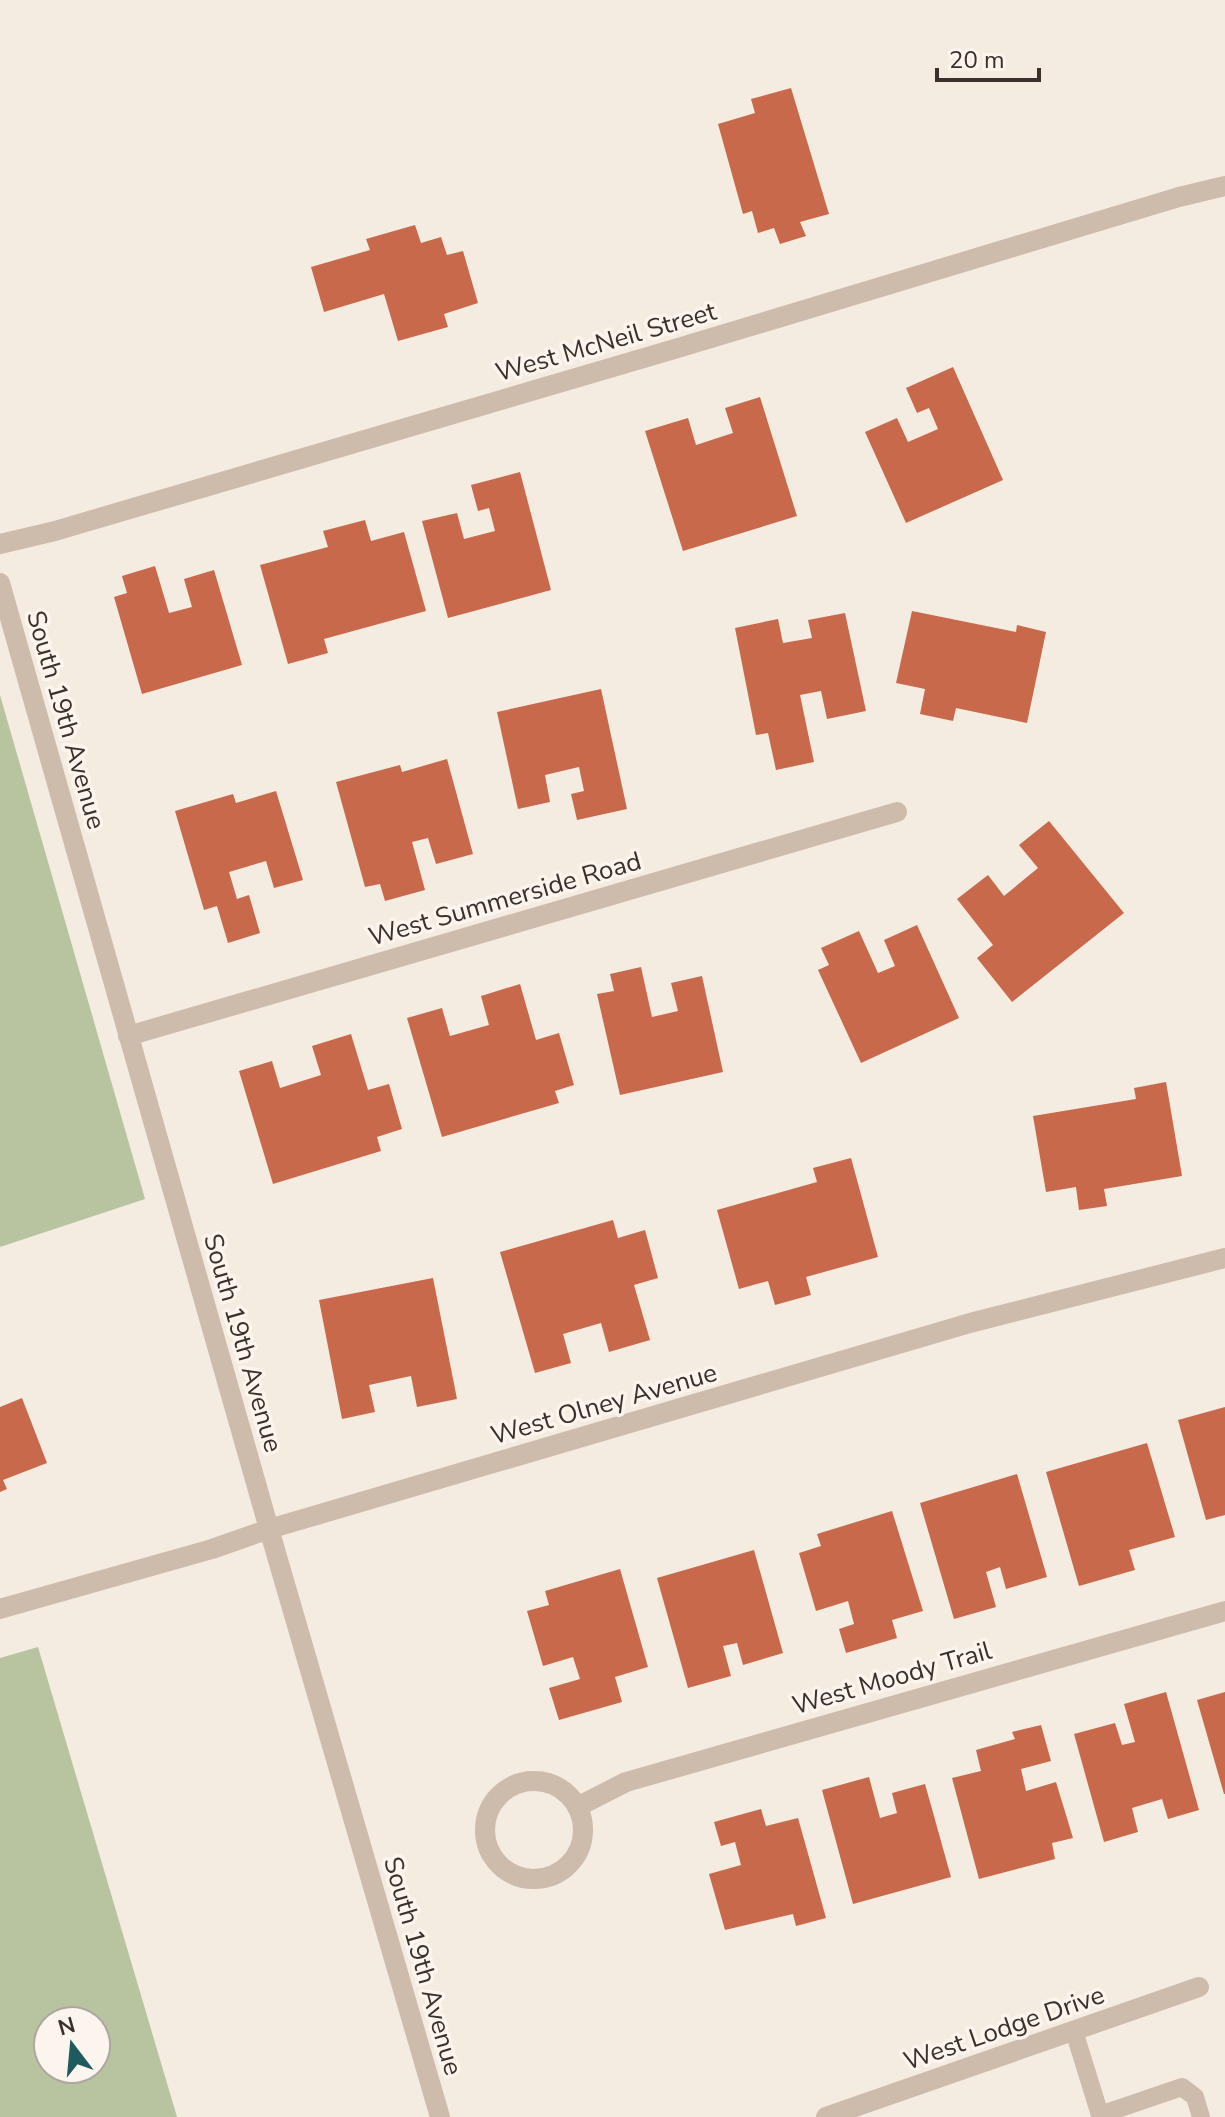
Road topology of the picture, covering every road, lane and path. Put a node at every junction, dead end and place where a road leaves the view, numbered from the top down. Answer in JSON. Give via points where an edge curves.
{"nodes":[{"id":1,"x":1225,"y":186,"type":"edge"},
{"id":2,"x":0,"y":544,"type":"edge"},
{"id":3,"x":0,"y":583,"type":"edge"},
{"id":4,"x":897,"y":812,"type":"dead end"},
{"id":5,"x":128,"y":1036,"type":"junction"},
{"id":6,"x":1225,"y":1258,"type":"edge"},
{"id":7,"x":269,"y":1529,"type":"junction"},
{"id":8,"x":0,"y":1609,"type":"edge"},
{"id":9,"x":1225,"y":1611,"type":"edge"},
{"id":10,"x":577,"y":1807,"type":"junction"},
{"id":11,"x":1199,"y":1987,"type":"dead end"},
{"id":12,"x":1074,"y":2031,"type":"junction"},
{"id":13,"x":831,"y":2116,"type":"edge"},
{"id":14,"x":1098,"y":2116,"type":"edge"},
{"id":15,"x":440,"y":2117,"type":"edge"},
{"id":16,"x":1201,"y":2117,"type":"edge"}],
"edges":[{"from":1,"to":2,"type":"street","name":"West McNeil Street"},
{"from":3,"to":5,"type":"street","name":"South 19th Avenue"},
{"from":4,"to":5,"type":"street","name":"West Summerside Road"},
{"from":5,"to":7,"type":"street","name":"South 19th Avenue"},
{"from":6,"to":7,"type":"street","name":"West Olney Avenue","via":[[970,1323]]},
{"from":7,"to":8,"type":"street","name":"West Olney Avenue"},
{"from":7,"to":15,"type":"street","name":"South 19th Avenue"},
{"from":9,"to":10,"type":"street","name":"West Moody Trail","via":[[626,1782]]},
{"from":10,"to":10,"type":"street","via":[[553,1784],[533,1780],[513,1785],[496,1798],[487,1816],[485,1836],[492,1855],[506,1870],[525,1878],[546,1878],[564,1869],[578,1853],[584,1833]]},
{"from":11,"to":12,"type":"street","name":"West Lodge Drive"},
{"from":12,"to":13,"type":"street","name":"West Lodge Drive"},
{"from":12,"to":14,"type":"lane"},
{"from":14,"to":16,"type":"lane","via":[[1182,2087],[1195,2097]]}]}
